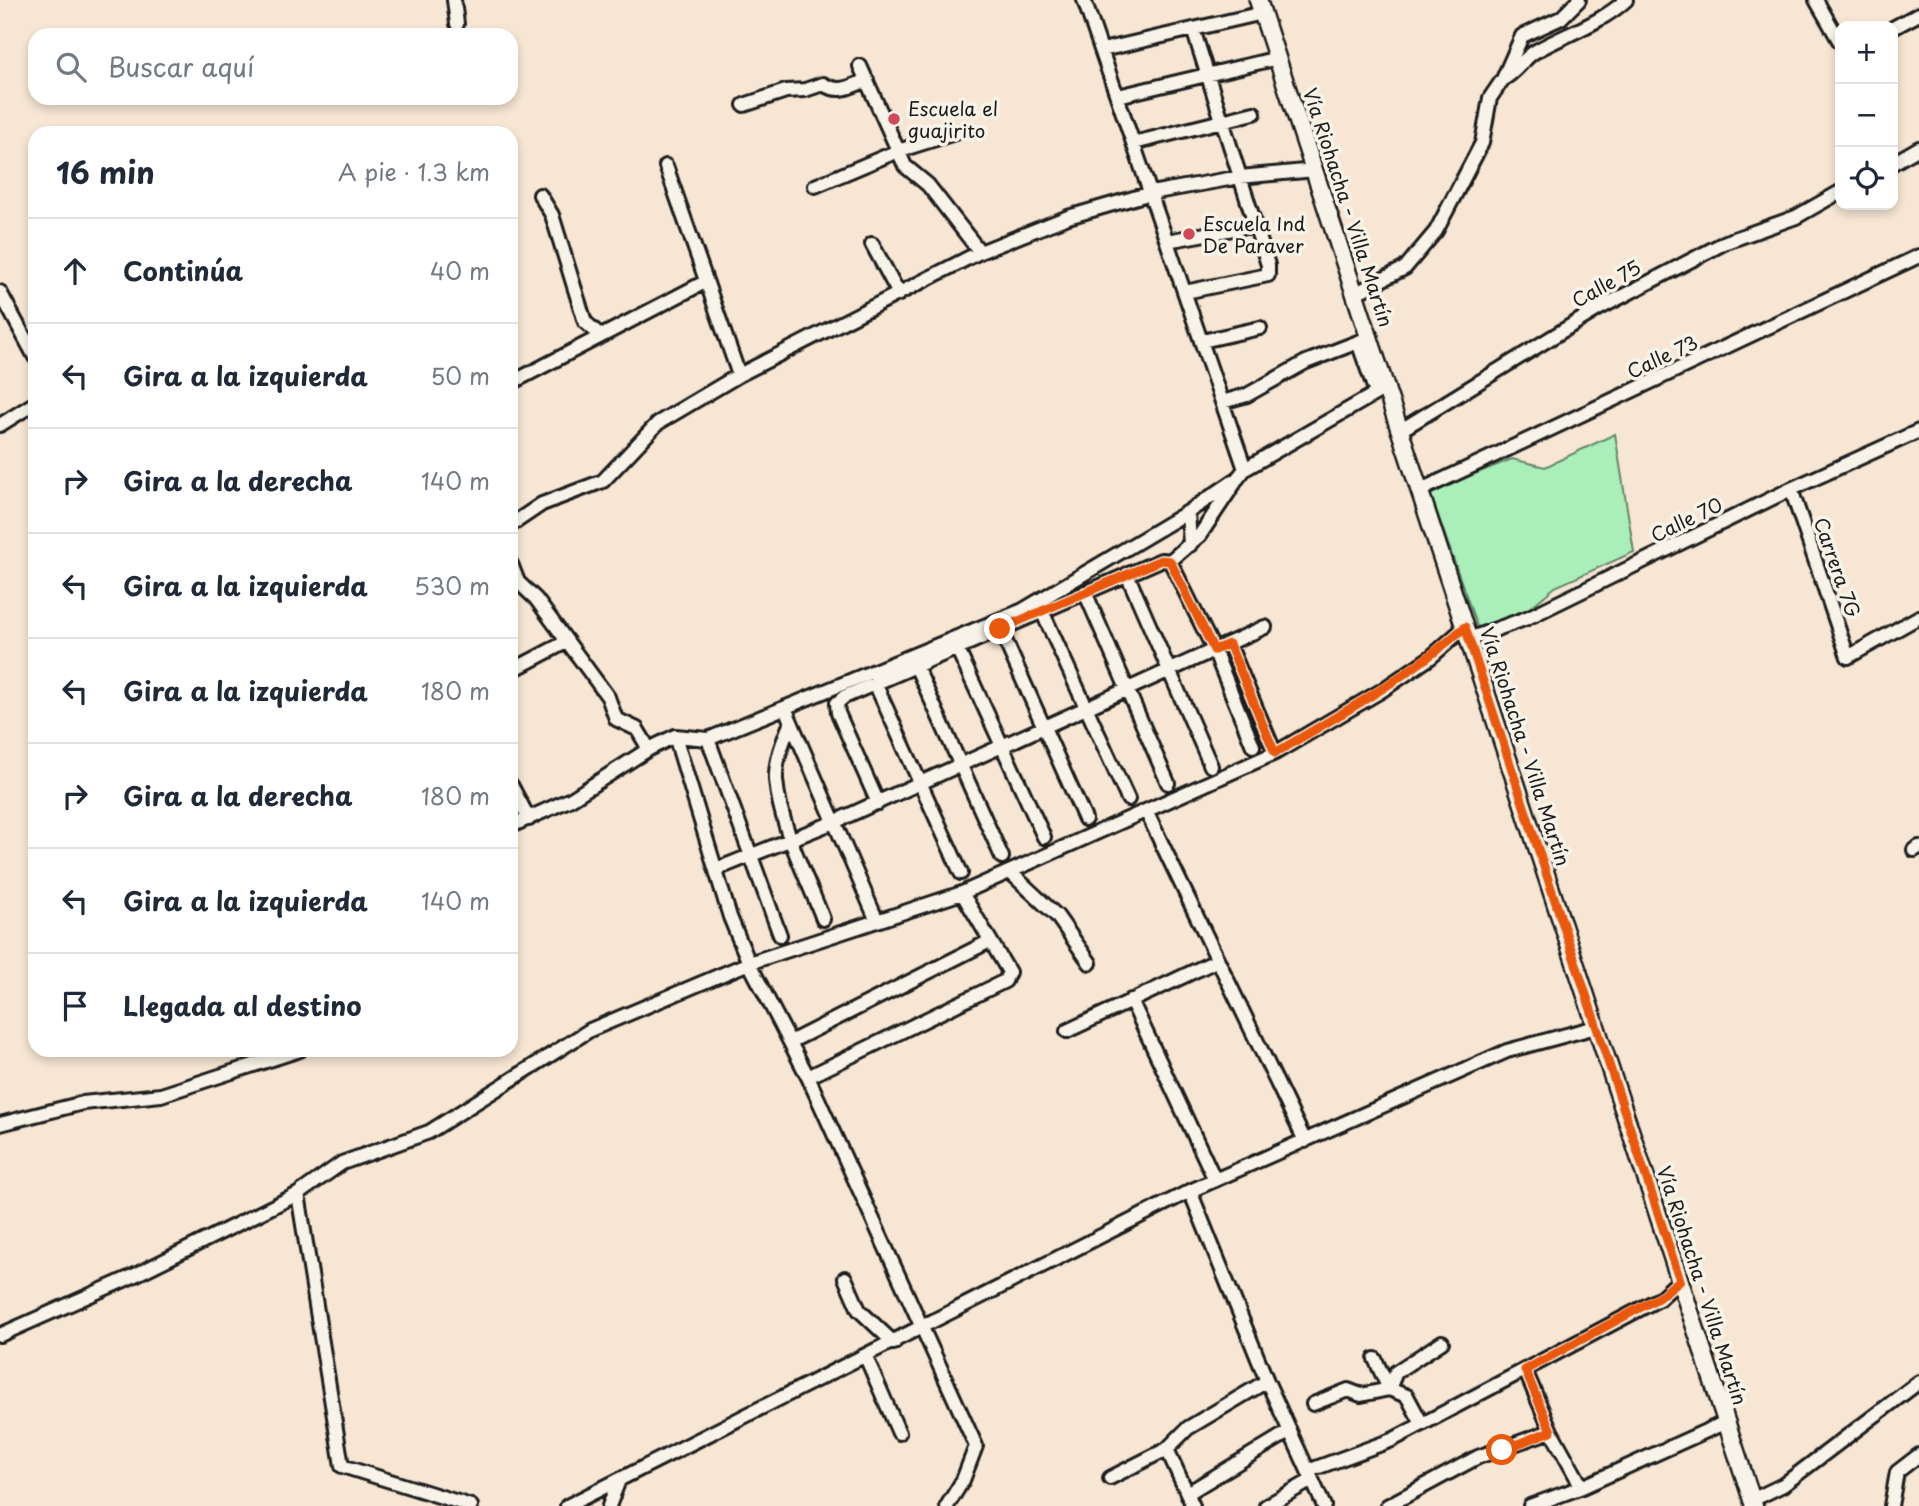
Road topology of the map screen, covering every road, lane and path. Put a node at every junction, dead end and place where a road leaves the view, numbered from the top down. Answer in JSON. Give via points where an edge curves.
{"nodes":[{"id":1,"x":454,"y":0,"type":"edge"},
{"id":2,"x":1084,"y":0,"type":"edge"},
{"id":3,"x":1578,"y":0,"type":"edge"},
{"id":4,"x":1626,"y":0,"type":"edge"},
{"id":5,"x":1816,"y":0,"type":"edge"},
{"id":6,"x":1260,"y":6,"type":"edge"},
{"id":7,"x":1919,"y":14,"type":"edge"},
{"id":8,"x":457,"y":24,"type":"dead end"},
{"id":9,"x":1898,"y":25,"type":"edge"},
{"id":10,"x":1193,"y":29,"type":"junction"},
{"id":11,"x":1835,"y":33,"type":"edge"},
{"id":12,"x":1102,"y":50,"type":"junction"},
{"id":13,"x":1278,"y":58,"type":"junction"},
{"id":14,"x":860,"y":66,"type":"dead end"},
{"id":15,"x":1208,"y":75,"type":"junction"},
{"id":16,"x":1503,"y":79,"type":"junction"},
{"id":17,"x":867,"y":80,"type":"junction"},
{"id":18,"x":1118,"y":96,"type":"junction"},
{"id":19,"x":744,"y":105,"type":"dead end"},
{"id":20,"x":1254,"y":113,"type":"dead end"},
{"id":21,"x":1222,"y":121,"type":"junction"},
{"id":22,"x":958,"y":132,"type":"dead end"},
{"id":23,"x":1134,"y":143,"type":"junction"},
{"id":24,"x":1919,"y":148,"type":"edge"},
{"id":25,"x":898,"y":151,"type":"junction"},
{"id":26,"x":1898,"y":160,"type":"edge"},
{"id":27,"x":666,"y":166,"type":"dead end"},
{"id":28,"x":1315,"y":170,"type":"junction"},
{"id":29,"x":1240,"y":177,"type":"junction"},
{"id":30,"x":815,"y":186,"type":"dead end"},
{"id":31,"x":1151,"y":193,"type":"junction"},
{"id":32,"x":540,"y":195,"type":"dead end"},
{"id":33,"x":1835,"y":195,"type":"edge"},
{"id":34,"x":1255,"y":225,"type":"junction"},
{"id":35,"x":1167,"y":241,"type":"junction"},
{"id":36,"x":872,"y":244,"type":"dead end"},
{"id":37,"x":980,"y":252,"type":"junction"},
{"id":38,"x":1919,"y":256,"type":"edge"},
{"id":39,"x":705,"y":282,"type":"junction"},
{"id":40,"x":0,"y":292,"type":"edge"},
{"id":41,"x":1185,"y":292,"type":"junction"},
{"id":42,"x":1356,"y":293,"type":"junction"},
{"id":43,"x":899,"y":294,"type":"junction"},
{"id":44,"x":1260,"y":328,"type":"dead end"},
{"id":45,"x":600,"y":335,"type":"junction"},
{"id":46,"x":1364,"y":340,"type":"junction"},
{"id":47,"x":1202,"y":341,"type":"junction"},
{"id":48,"x":28,"y":343,"type":"edge"},
{"id":49,"x":739,"y":375,"type":"junction"},
{"id":50,"x":518,"y":379,"type":"edge"},
{"id":51,"x":1381,"y":390,"type":"junction"},
{"id":52,"x":1222,"y":402,"type":"junction"},
{"id":53,"x":28,"y":407,"type":"edge"},
{"id":54,"x":0,"y":425,"type":"edge"},
{"id":55,"x":1401,"y":430,"type":"junction"},
{"id":56,"x":1919,"y":431,"type":"edge"},
{"id":57,"x":1241,"y":474,"type":"junction"},
{"id":58,"x":1791,"y":489,"type":"junction"},
{"id":59,"x":1421,"y":491,"type":"junction"},
{"id":60,"x":1188,"y":512,"type":"junction"},
{"id":61,"x":518,"y":520,"type":"edge"},
{"id":62,"x":1190,"y":545,"type":"junction"},
{"id":63,"x":1170,"y":561,"type":"junction"},
{"id":64,"x":1127,"y":574,"type":"junction"},
{"id":65,"x":518,"y":580,"type":"edge"},
{"id":66,"x":1085,"y":593,"type":"junction"},
{"id":67,"x":1042,"y":611,"type":"junction"},
{"id":68,"x":1919,"y":617,"type":"edge"},
{"id":69,"x":1265,"y":627,"type":"dead end"},
{"id":70,"x":1000,"y":629,"type":"junction"},
{"id":71,"x":1467,"y":633,"type":"junction"},
{"id":72,"x":566,"y":642,"type":"junction"},
{"id":73,"x":1229,"y":644,"type":"junction"},
{"id":74,"x":957,"y":648,"type":"junction"},
{"id":75,"x":1214,"y":650,"type":"junction"},
{"id":76,"x":916,"y":666,"type":"junction"},
{"id":77,"x":518,"y":667,"type":"edge"},
{"id":78,"x":1169,"y":670,"type":"junction"},
{"id":79,"x":875,"y":683,"type":"junction"},
{"id":80,"x":1128,"y":689,"type":"junction"},
{"id":81,"x":785,"y":708,"type":"junction"},
{"id":82,"x":1085,"y":709,"type":"junction"},
{"id":83,"x":791,"y":722,"type":"junction"},
{"id":84,"x":1044,"y":727,"type":"junction"},
{"id":85,"x":675,"y":736,"type":"junction"},
{"id":86,"x":708,"y":739,"type":"junction"},
{"id":87,"x":1253,"y":746,"type":"dead end"},
{"id":88,"x":1000,"y":747,"type":"junction"},
{"id":89,"x":649,"y":749,"type":"junction"},
{"id":90,"x":1275,"y":753,"type":"junction"},
{"id":91,"x":961,"y":765,"type":"junction"},
{"id":92,"x":1211,"y":766,"type":"dead end"},
{"id":93,"x":1168,"y":782,"type":"dead end"},
{"id":94,"x":920,"y":783,"type":"junction"},
{"id":95,"x":518,"y":798,"type":"edge"},
{"id":96,"x":1128,"y":799,"type":"dead end"},
{"id":97,"x":878,"y":803,"type":"junction"},
{"id":98,"x":1146,"y":811,"type":"junction"},
{"id":99,"x":1086,"y":818,"type":"dead end"},
{"id":100,"x":529,"y":819,"type":"junction"},
{"id":101,"x":834,"y":822,"type":"junction"},
{"id":102,"x":518,"y":823,"type":"edge"},
{"id":103,"x":1044,"y":837,"type":"dead end"},
{"id":104,"x":792,"y":839,"type":"junction"},
{"id":105,"x":751,"y":855,"type":"junction"},
{"id":106,"x":1002,"y":857,"type":"dead end"},
{"id":107,"x":717,"y":869,"type":"junction"},
{"id":108,"x":1010,"y":872,"type":"junction"},
{"id":109,"x":961,"y":873,"type":"dead end"},
{"id":110,"x":962,"y":893,"type":"junction"},
{"id":111,"x":822,"y":919,"type":"dead end"},
{"id":112,"x":877,"y":921,"type":"junction"},
{"id":113,"x":780,"y":935,"type":"dead end"},
{"id":114,"x":990,"y":941,"type":"junction"},
{"id":115,"x":1218,"y":960,"type":"junction"},
{"id":116,"x":750,"y":963,"type":"junction"},
{"id":117,"x":1090,"y":963,"type":"dead end"},
{"id":118,"x":1131,"y":1000,"type":"junction"},
{"id":119,"x":1596,"y":1027,"type":"junction"},
{"id":120,"x":1067,"y":1031,"type":"dead end"},
{"id":121,"x":790,"y":1042,"type":"junction"},
{"id":122,"x":268,"y":1057,"type":"edge"},
{"id":123,"x":808,"y":1077,"type":"junction"},
{"id":124,"x":0,"y":1124,"type":"edge"},
{"id":125,"x":1305,"y":1141,"type":"junction"},
{"id":126,"x":1215,"y":1180,"type":"junction"},
{"id":127,"x":1190,"y":1191,"type":"junction"},
{"id":128,"x":298,"y":1194,"type":"junction"},
{"id":129,"x":845,"y":1278,"type":"dead end"},
{"id":130,"x":1680,"y":1280,"type":"junction"},
{"id":131,"x":924,"y":1328,"type":"junction"},
{"id":132,"x":0,"y":1335,"type":"edge"},
{"id":133,"x":1442,"y":1342,"type":"dead end"},
{"id":134,"x":894,"y":1343,"type":"junction"},
{"id":135,"x":866,"y":1357,"type":"junction"},
{"id":136,"x":1375,"y":1359,"type":"dead end"},
{"id":137,"x":1525,"y":1370,"type":"junction"},
{"id":138,"x":1267,"y":1381,"type":"junction"},
{"id":139,"x":1919,"y":1382,"type":"edge"},
{"id":140,"x":1389,"y":1389,"type":"junction"},
{"id":141,"x":1313,"y":1404,"type":"dead end"},
{"id":142,"x":1726,"y":1422,"type":"junction"},
{"id":143,"x":1422,"y":1424,"type":"junction"},
{"id":144,"x":1290,"y":1431,"type":"junction"},
{"id":145,"x":1551,"y":1431,"type":"junction"},
{"id":146,"x":899,"y":1433,"type":"dead end"},
{"id":147,"x":1167,"y":1449,"type":"junction"},
{"id":148,"x":1919,"y":1455,"type":"edge"},
{"id":149,"x":1310,"y":1476,"type":"junction"},
{"id":150,"x":1110,"y":1478,"type":"dead end"},
{"id":151,"x":619,"y":1480,"type":"junction"},
{"id":152,"x":1582,"y":1487,"type":"junction"},
{"id":153,"x":1188,"y":1493,"type":"junction"},
{"id":154,"x":1753,"y":1503,"type":"edge"},
{"id":155,"x":471,"y":1506,"type":"edge"},
{"id":156,"x":567,"y":1506,"type":"edge"},
{"id":157,"x":609,"y":1506,"type":"edge"},
{"id":158,"x":947,"y":1506,"type":"edge"},
{"id":159,"x":1193,"y":1506,"type":"edge"},
{"id":160,"x":1266,"y":1506,"type":"edge"},
{"id":161,"x":1324,"y":1506,"type":"edge"},
{"id":162,"x":1387,"y":1506,"type":"edge"},
{"id":163,"x":1530,"y":1506,"type":"edge"},
{"id":164,"x":1891,"y":1506,"type":"edge"}],
"edges":[{"from":1,"to":8,"type":"street"},
{"from":2,"to":12,"type":"street"},
{"from":3,"to":16,"type":"street","via":[[1561,18],[1522,36]]},
{"from":4,"to":16,"type":"street","via":[[1611,14],[1532,53]]},
{"from":5,"to":11,"type":"street"},
{"from":6,"to":10,"type":"street"},
{"from":6,"to":13,"type":"main road","name":"Vía Riohacha - Villa Martín"},
{"from":7,"to":9,"type":"street"},
{"from":10,"to":12,"type":"street"},
{"from":10,"to":15,"type":"street"},
{"from":12,"to":18,"type":"street"},
{"from":13,"to":15,"type":"street"},
{"from":13,"to":28,"type":"main road","name":"Vía Riohacha - Villa Martín"},
{"from":14,"to":17,"type":"street"},
{"from":15,"to":18,"type":"street"},
{"from":15,"to":21,"type":"street"},
{"from":16,"to":42,"type":"street","via":[[1490,97],[1482,143],[1436,231],[1405,268]]},
{"from":17,"to":19,"type":"street","via":[[842,90],[822,84],[786,91]]},
{"from":17,"to":25,"type":"street"},
{"from":18,"to":23,"type":"street"},
{"from":20,"to":21,"type":"street"},
{"from":21,"to":23,"type":"street"},
{"from":21,"to":29,"type":"street"},
{"from":22,"to":25,"type":"street"},
{"from":23,"to":31,"type":"street"},
{"from":24,"to":26,"type":"street"},
{"from":25,"to":30,"type":"street"},
{"from":25,"to":37,"type":"street","via":[[905,166],[928,185]]},
{"from":27,"to":39,"type":"street"},
{"from":28,"to":29,"type":"street"},
{"from":28,"to":42,"type":"main road","name":"Vía Riohacha - Villa Martín"},
{"from":29,"to":31,"type":"street"},
{"from":29,"to":34,"type":"street"},
{"from":31,"to":35,"type":"street"},
{"from":31,"to":37,"type":"street","via":[[1068,217]]},
{"from":32,"to":45,"type":"street","via":[[552,215],[585,322]]},
{"from":33,"to":55,"type":"street","name":"Calle 75","via":[[1796,217],[1726,242],[1598,309]]},
{"from":34,"to":35,"type":"street"},
{"from":34,"to":41,"type":"street","via":[[1268,275]]},
{"from":35,"to":41,"type":"street"},
{"from":36,"to":43,"type":"street"},
{"from":37,"to":43,"type":"street"},
{"from":38,"to":59,"type":"street","name":"Calle 73"},
{"from":39,"to":45,"type":"street"},
{"from":39,"to":49,"type":"street"},
{"from":40,"to":48,"type":"street"},
{"from":41,"to":47,"type":"street"},
{"from":42,"to":46,"type":"main road","name":"Vía Riohacha - Villa Martín"},
{"from":43,"to":49,"type":"street"},
{"from":44,"to":47,"type":"street"},
{"from":45,"to":50,"type":"street"},
{"from":46,"to":51,"type":"main road","name":"Vía Riohacha - Villa Martín"},
{"from":46,"to":52,"type":"street","via":[[1306,362],[1247,395]]},
{"from":47,"to":52,"type":"street"},
{"from":49,"to":61,"type":"street","via":[[658,423],[603,481],[542,504]]},
{"from":51,"to":55,"type":"main road","name":"Vía Riohacha - Villa Martín"},
{"from":51,"to":57,"type":"street"},
{"from":52,"to":57,"type":"street"},
{"from":53,"to":54,"type":"street"},
{"from":55,"to":59,"type":"main road","name":"Vía Riohacha - Villa Martín"},
{"from":56,"to":58,"type":"street","name":"Calle 70"},
{"from":57,"to":60,"type":"street"},
{"from":57,"to":62,"type":"street","via":[[1210,524]]},
{"from":58,"to":68,"type":"street","name":"Carrera 7G","via":[[1848,657]]},
{"from":58,"to":71,"type":"street","name":"Calle 70","via":[[1527,618]]},
{"from":59,"to":71,"type":"main road","name":"Vía Riohacha - Villa Martín"},
{"from":60,"to":62,"type":"street"},
{"from":60,"to":81,"type":"street","via":[[1023,610]]},
{"from":62,"to":63,"type":"street"},
{"from":63,"to":64,"type":"street","via":[[1161,560]]},
{"from":63,"to":75,"type":"street"},
{"from":64,"to":66,"type":"street"},
{"from":64,"to":78,"type":"street"},
{"from":65,"to":72,"type":"street"},
{"from":66,"to":67,"type":"street"},
{"from":66,"to":80,"type":"street"},
{"from":67,"to":70,"type":"street"},
{"from":67,"to":82,"type":"street"},
{"from":69,"to":73,"type":"street"},
{"from":70,"to":74,"type":"street"},
{"from":70,"to":84,"type":"street"},
{"from":71,"to":90,"type":"street","via":[[1381,691]]},
{"from":71,"to":119,"type":"main road","name":"Vía Riohacha - Villa Martín"},
{"from":72,"to":77,"type":"street"},
{"from":72,"to":89,"type":"street","via":[[608,696],[616,719],[638,729]]},
{"from":73,"to":75,"type":"street"},
{"from":73,"to":90,"type":"street"},
{"from":74,"to":76,"type":"street"},
{"from":74,"to":88,"type":"street"},
{"from":75,"to":78,"type":"street"},
{"from":75,"to":87,"type":"street"},
{"from":76,"to":79,"type":"street"},
{"from":76,"to":91,"type":"street"},
{"from":78,"to":80,"type":"street"},
{"from":78,"to":92,"type":"street"},
{"from":79,"to":94,"type":"street"},
{"from":79,"to":97,"type":"street","via":[[837,703]]},
{"from":80,"to":82,"type":"street"},
{"from":80,"to":93,"type":"street"},
{"from":81,"to":83,"type":"street"},
{"from":81,"to":86,"type":"street"},
{"from":82,"to":84,"type":"street"},
{"from":82,"to":96,"type":"street"},
{"from":83,"to":101,"type":"street"},
{"from":83,"to":104,"type":"street","via":[[776,778]]},
{"from":84,"to":88,"type":"street"},
{"from":84,"to":99,"type":"street"},
{"from":85,"to":86,"type":"street"},
{"from":85,"to":89,"type":"street"},
{"from":85,"to":107,"type":"street"},
{"from":86,"to":105,"type":"street"},
{"from":88,"to":91,"type":"street"},
{"from":88,"to":103,"type":"street"},
{"from":89,"to":100,"type":"street","via":[[571,799]]},
{"from":90,"to":98,"type":"street"},
{"from":91,"to":94,"type":"street"},
{"from":91,"to":106,"type":"street"},
{"from":94,"to":97,"type":"street"},
{"from":94,"to":109,"type":"street"},
{"from":95,"to":100,"type":"street"},
{"from":97,"to":101,"type":"street"},
{"from":98,"to":108,"type":"street"},
{"from":98,"to":115,"type":"street"},
{"from":100,"to":102,"type":"street"},
{"from":101,"to":104,"type":"street"},
{"from":101,"to":112,"type":"street"},
{"from":104,"to":105,"type":"street"},
{"from":104,"to":111,"type":"street"},
{"from":105,"to":107,"type":"street"},
{"from":105,"to":113,"type":"street"},
{"from":107,"to":116,"type":"street","via":[[730,917]]},
{"from":108,"to":110,"type":"street"},
{"from":108,"to":117,"type":"street","via":[[1057,916]]},
{"from":110,"to":112,"type":"street"},
{"from":110,"to":114,"type":"street"},
{"from":112,"to":116,"type":"street"},
{"from":114,"to":121,"type":"street"},
{"from":114,"to":123,"type":"street","via":[[1009,972],[1005,981]]},
{"from":115,"to":118,"type":"street"},
{"from":115,"to":125,"type":"street"},
{"from":116,"to":121,"type":"street"},
{"from":116,"to":128,"type":"street","via":[[590,1030],[429,1132],[342,1163]]},
{"from":118,"to":120,"type":"street"},
{"from":118,"to":126,"type":"street"},
{"from":119,"to":125,"type":"street","via":[[1507,1051]]},
{"from":119,"to":130,"type":"main road","name":"Vía Riohacha - Villa Martín"},
{"from":121,"to":123,"type":"street"},
{"from":122,"to":124,"type":"street","via":[[161,1095],[83,1103]]},
{"from":123,"to":131,"type":"street"},
{"from":125,"to":126,"type":"street"},
{"from":126,"to":127,"type":"street"},
{"from":127,"to":131,"type":"street"},
{"from":127,"to":138,"type":"street"},
{"from":128,"to":132,"type":"street","via":[[131,1278]]},
{"from":128,"to":155,"type":"street","via":[[342,1466]]},
{"from":129,"to":134,"type":"street","via":[[859,1310]]},
{"from":130,"to":137,"type":"street","via":[[1658,1298]]},
{"from":130,"to":142,"type":"main road","name":"Vía Riohacha - Villa Martín"},
{"from":131,"to":134,"type":"street"},
{"from":131,"to":158,"type":"street","via":[[976,1446]]},
{"from":133,"to":140,"type":"street","via":[[1396,1372]]},
{"from":134,"to":135,"type":"street"},
{"from":135,"to":146,"type":"street"},
{"from":135,"to":151,"type":"street"},
{"from":136,"to":140,"type":"street"},
{"from":137,"to":143,"type":"street"},
{"from":137,"to":145,"type":"street"},
{"from":138,"to":144,"type":"street"},
{"from":138,"to":147,"type":"street","via":[[1188,1428]]},
{"from":139,"to":154,"type":"street"},
{"from":140,"to":141,"type":"street","via":[[1361,1395],[1343,1391]]},
{"from":140,"to":143,"type":"street","via":[[1407,1396]]},
{"from":142,"to":152,"type":"street"},
{"from":142,"to":154,"type":"main road","name":"Vía Riohacha - Villa Martín"},
{"from":143,"to":149,"type":"street"},
{"from":144,"to":149,"type":"street"},
{"from":144,"to":153,"type":"street"},
{"from":145,"to":152,"type":"street"},
{"from":145,"to":162,"type":"street","via":[[1478,1457]]},
{"from":147,"to":150,"type":"street"},
{"from":147,"to":153,"type":"street"},
{"from":148,"to":164,"type":"street","via":[[1897,1472]]},
{"from":149,"to":160,"type":"street"},
{"from":149,"to":161,"type":"street"},
{"from":151,"to":156,"type":"street"},
{"from":151,"to":157,"type":"street"},
{"from":152,"to":163,"type":"street"},
{"from":153,"to":159,"type":"street"}]}
